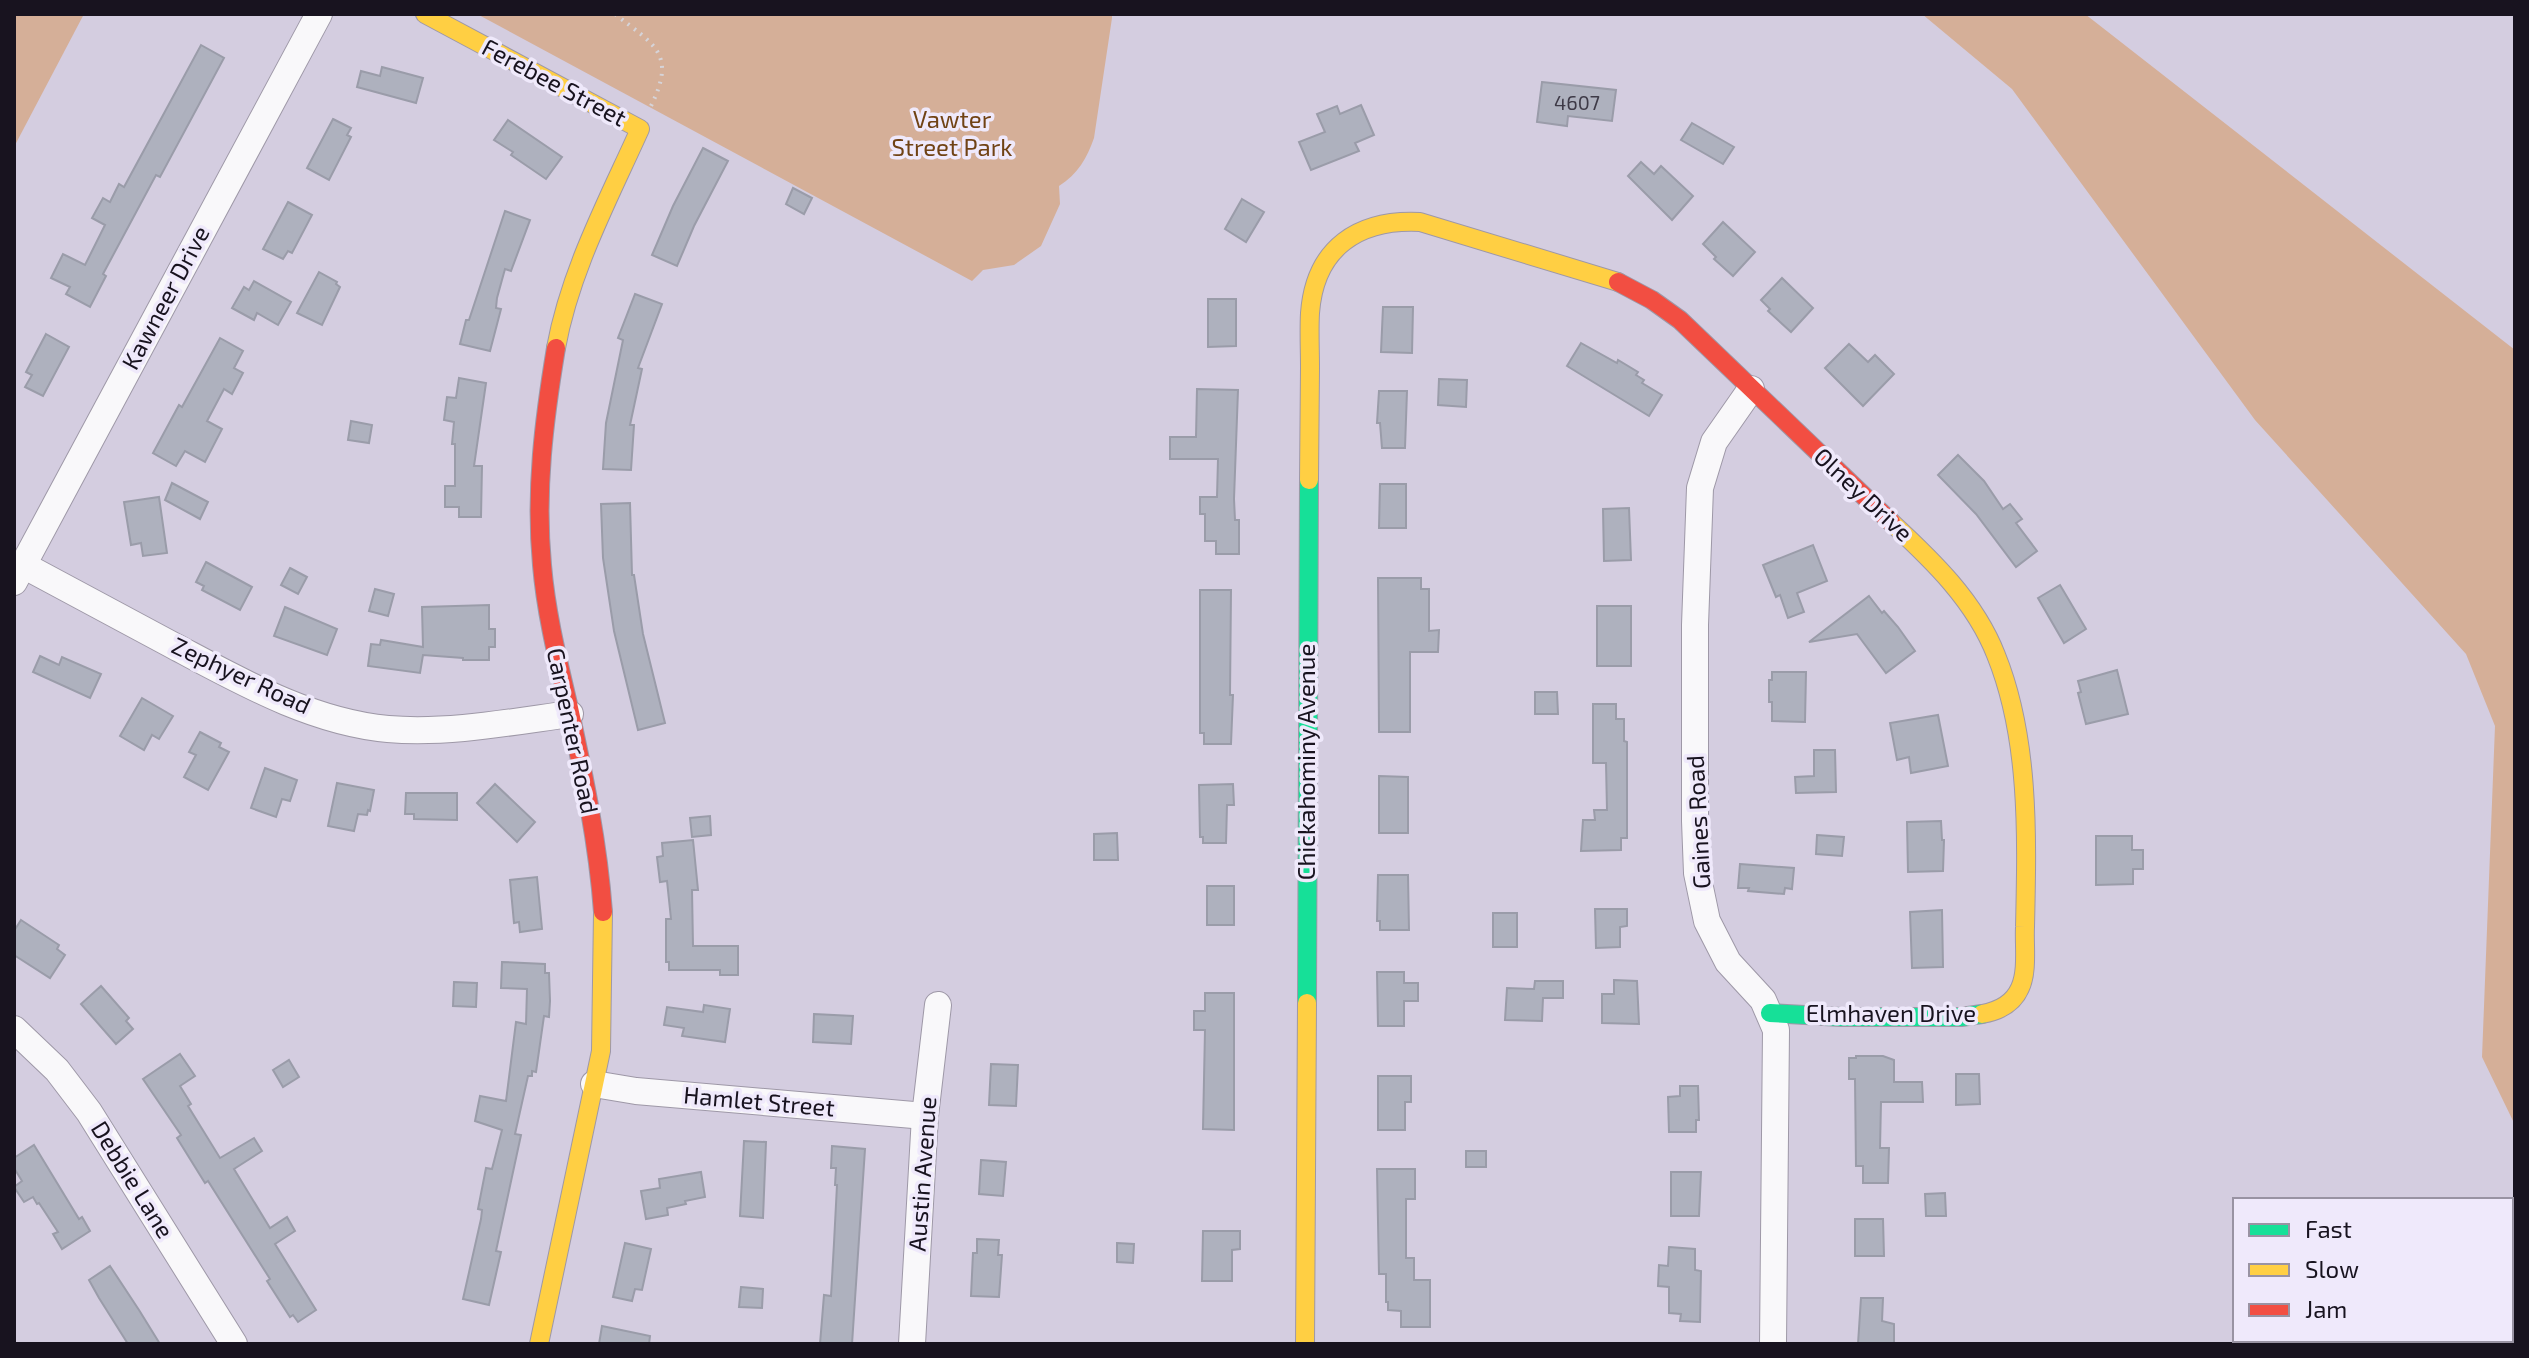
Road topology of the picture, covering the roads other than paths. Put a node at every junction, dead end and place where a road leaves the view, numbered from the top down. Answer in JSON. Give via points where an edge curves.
{"nodes":[{"id":1,"x":319,"y":14,"type":"edge"},
{"id":2,"x":425,"y":14,"type":"edge"},
{"id":3,"x":640,"y":129,"type":"joint"},
{"id":4,"x":1389,"y":221,"type":"joint"},
{"id":5,"x":1751,"y":389,"type":"junction"},
{"id":6,"x":19,"y":574,"type":"edge"},
{"id":7,"x":570,"y":714,"type":"junction"},
{"id":8,"x":2009,"y":1003,"type":"joint"},
{"id":9,"x":938,"y":1005,"type":"dead end"},
{"id":10,"x":1770,"y":1013,"type":"junction"},
{"id":11,"x":14,"y":1029,"type":"edge"},
{"id":12,"x":594,"y":1084,"type":"junction"},
{"id":13,"x":925,"y":1116,"type":"junction"},
{"id":14,"x":234,"y":1344,"type":"edge"},
{"id":15,"x":539,"y":1344,"type":"edge"},
{"id":16,"x":912,"y":1344,"type":"edge"},
{"id":17,"x":1305,"y":1344,"type":"edge"},
{"id":18,"x":1773,"y":1344,"type":"edge"}],
"edges":[{"from":1,"to":6,"type":"street","name":"Kawneer Drive"},
{"from":2,"to":3,"type":"street","name":"Ferebee Street"},
{"from":3,"to":7,"type":"street","name":"Carpenter Road","via":[[581,260],[560,327],[546,407],[539,533]]},
{"from":4,"to":5,"type":"street","name":"Olney Drive","via":[[1441,227],[1616,281],[1680,320]]},
{"from":4,"to":17,"type":"street","name":"Chickahominy Avenue","via":[[1364,227],[1333,252],[1320,271],[1310,311]]},
{"from":5,"to":8,"type":"street","name":"Olney Drive","via":[[1949,579],[1996,654],[2024,782],[2024,970],[2021,987]]},
{"from":5,"to":10,"type":"street","name":"Gaines Road","via":[[1714,442],[1700,488],[1695,821],[1697,873],[1707,921],[1728,962]]},
{"from":6,"to":7,"type":"street","name":"Zephyer Road","via":[[239,681],[334,718],[411,730]]},
{"from":7,"to":12,"type":"street","name":"Carpenter Road","via":[[599,859],[604,926],[601,1051]]},
{"from":8,"to":10,"type":"street","name":"Elmhaven Drive","via":[[1999,1011],[1961,1017]]},
{"from":9,"to":13,"type":"street","name":"Austin Avenue"},
{"from":10,"to":18,"type":"street","name":"Gaines Road","via":[[1776,1030]]},
{"from":11,"to":14,"type":"street","name":"Debbie Lane","via":[[57,1070],[89,1112]]},
{"from":12,"to":13,"type":"street","name":"Hamlet Street"},
{"from":12,"to":15,"type":"street","name":"Carpenter Road"},
{"from":13,"to":16,"type":"street","name":"Austin Avenue"}]}
